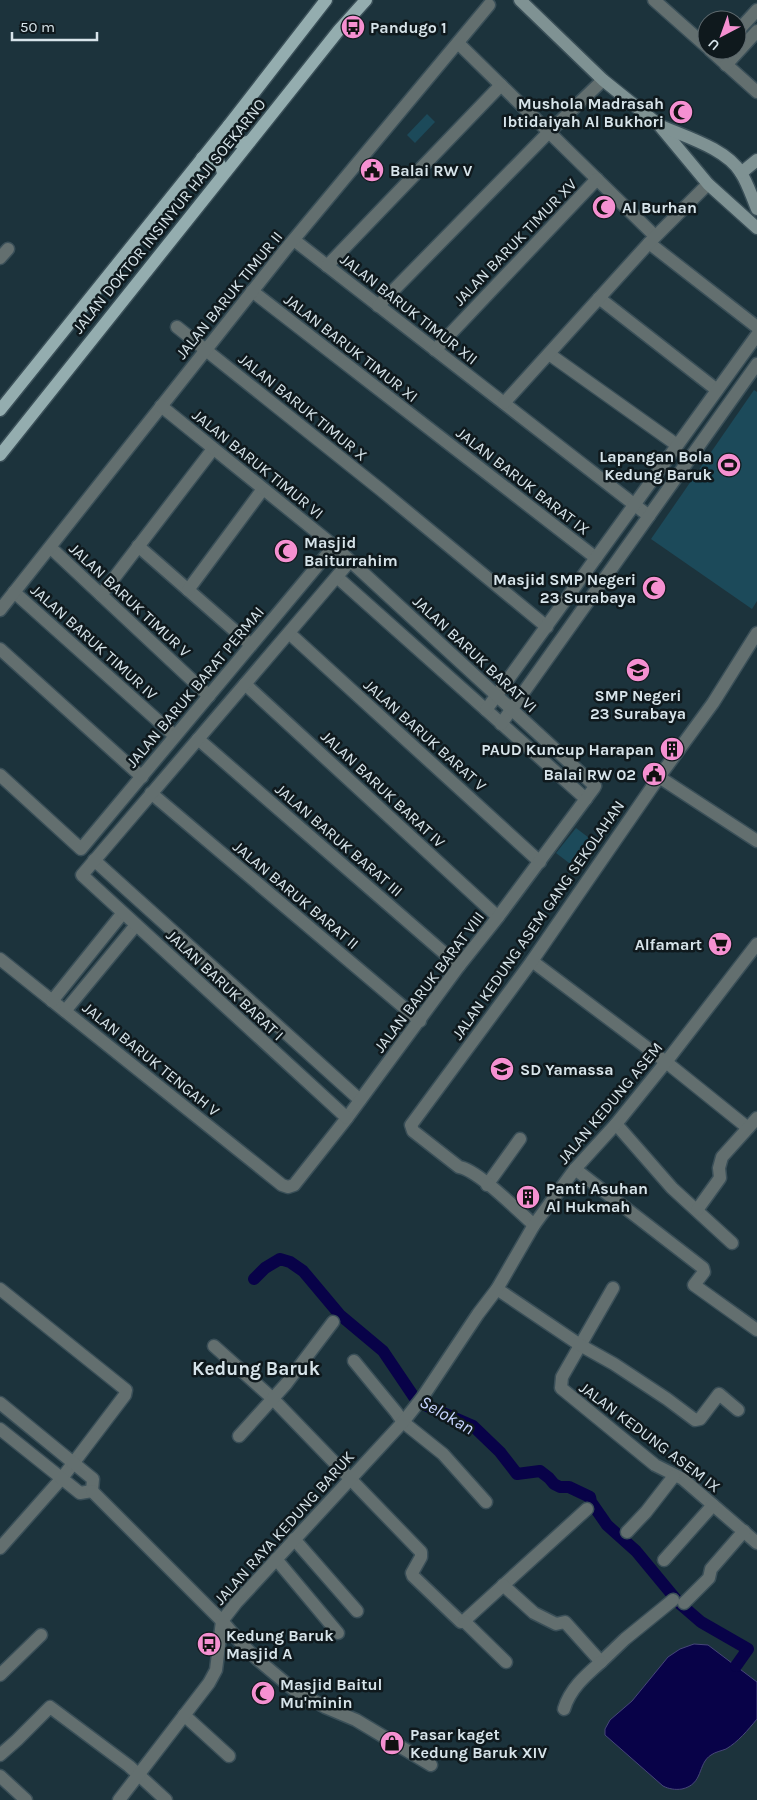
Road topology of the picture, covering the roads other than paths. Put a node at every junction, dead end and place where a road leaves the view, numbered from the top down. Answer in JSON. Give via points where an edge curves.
{"nodes":[{"id":1,"x":326,"y":0,"type":"edge"},
{"id":2,"x":366,"y":0,"type":"edge"},
{"id":3,"x":520,"y":0,"type":"edge"},
{"id":4,"x":654,"y":0,"type":"edge"},
{"id":5,"x":489,"y":5,"type":"dead end"},
{"id":6,"x":757,"y":10,"type":"edge"},
{"id":7,"x":747,"y":21,"type":"edge"},
{"id":8,"x":757,"y":31,"type":"edge"},
{"id":9,"x":697,"y":37,"type":"edge"},
{"id":10,"x":458,"y":43,"type":"junction"},
{"id":11,"x":722,"y":60,"type":"edge"},
{"id":12,"x":726,"y":64,"type":"junction"},
{"id":13,"x":603,"y":80,"type":"junction"},
{"id":14,"x":501,"y":85,"type":"junction"},
{"id":15,"x":757,"y":92,"type":"edge"},
{"id":16,"x":229,"y":125,"type":"junction"},
{"id":17,"x":659,"y":125,"type":"junction"},
{"id":18,"x":549,"y":132,"type":"junction"},
{"id":19,"x":250,"y":141,"type":"junction"},
{"id":20,"x":202,"y":158,"type":"junction"},
{"id":21,"x":757,"y":160,"type":"edge"},
{"id":22,"x":741,"y":173,"type":"junction"},
{"id":23,"x":224,"y":174,"type":"junction"},
{"id":24,"x":597,"y":179,"type":"junction"},
{"id":25,"x":708,"y":184,"type":"junction"},
{"id":26,"x":757,"y":209,"type":"edge"},
{"id":27,"x":757,"y":228,"type":"edge"},
{"id":28,"x":652,"y":239,"type":"junction"},
{"id":29,"x":294,"y":240,"type":"junction"},
{"id":30,"x":327,"y":266,"type":"junction"},
{"id":31,"x":252,"y":291,"type":"junction"},
{"id":32,"x":599,"y":298,"type":"junction"},
{"id":33,"x":378,"y":306,"type":"junction"},
{"id":34,"x":177,"y":327,"type":"dead end"},
{"id":35,"x":757,"y":328,"type":"edge"},
{"id":36,"x":757,"y":335,"type":"edge"},
{"id":37,"x":206,"y":350,"type":"junction"},
{"id":38,"x":435,"y":350,"type":"junction"},
{"id":39,"x":549,"y":354,"type":"junction"},
{"id":40,"x":757,"y":364,"type":"edge"},
{"id":41,"x":717,"y":390,"type":"junction"},
{"id":42,"x":504,"y":403,"type":"junction"},
{"id":43,"x":161,"y":406,"type":"junction"},
{"id":44,"x":0,"y":410,"type":"edge"},
{"id":45,"x":430,"y":430,"type":"joint"},
{"id":46,"x":677,"y":446,"type":"junction"},
{"id":47,"x":213,"y":449,"type":"junction"},
{"id":48,"x":0,"y":455,"type":"edge"},
{"id":49,"x":263,"y":489,"type":"junction"},
{"id":50,"x":635,"y":505,"type":"junction"},
{"id":51,"x":649,"y":516,"type":"junction"},
{"id":52,"x":138,"y":546,"type":"junction"},
{"id":53,"x":334,"y":546,"type":"junction"},
{"id":54,"x":51,"y":548,"type":"junction"},
{"id":55,"x":596,"y":558,"type":"junction"},
{"id":56,"x":350,"y":561,"type":"junction"},
{"id":57,"x":337,"y":577,"type":"junction"},
{"id":58,"x":188,"y":590,"type":"junction"},
{"id":59,"x":14,"y":592,"type":"junction"},
{"id":60,"x":101,"y":595,"type":"junction"},
{"id":61,"x":0,"y":610,"type":"edge"},
{"id":62,"x":547,"y":627,"type":"junction"},
{"id":63,"x":289,"y":633,"type":"junction"},
{"id":64,"x":757,"y":633,"type":"edge"},
{"id":65,"x":252,"y":645,"type":"junction"},
{"id":66,"x":0,"y":649,"type":"edge"},
{"id":67,"x":245,"y":684,"type":"junction"},
{"id":68,"x":209,"y":696,"type":"junction"},
{"id":69,"x":496,"y":696,"type":"junction"},
{"id":70,"x":486,"y":710,"type":"junction"},
{"id":71,"x":511,"y":710,"type":"junction"},
{"id":72,"x":501,"y":724,"type":"junction"},
{"id":73,"x":175,"y":736,"type":"junction"},
{"id":74,"x":198,"y":738,"type":"junction"},
{"id":75,"x":0,"y":775,"type":"edge"},
{"id":76,"x":142,"y":776,"type":"junction"},
{"id":77,"x":659,"y":777,"type":"junction"},
{"id":78,"x":594,"y":786,"type":"joint"},
{"id":79,"x":151,"y":793,"type":"junction"},
{"id":80,"x":586,"y":799,"type":"junction"},
{"id":81,"x":757,"y":841,"type":"edge"},
{"id":82,"x":94,"y":860,"type":"junction"},
{"id":83,"x":540,"y":862,"type":"junction"},
{"id":84,"x":122,"y":914,"type":"junction"},
{"id":85,"x":498,"y":917,"type":"junction"},
{"id":86,"x":136,"y":925,"type":"junction"},
{"id":87,"x":756,"y":947,"type":"edge"},
{"id":88,"x":0,"y":959,"type":"edge"},
{"id":89,"x":532,"y":961,"type":"junction"},
{"id":90,"x":459,"y":966,"type":"junction"},
{"id":91,"x":52,"y":1001,"type":"junction"},
{"id":92,"x":65,"y":1011,"type":"junction"},
{"id":93,"x":420,"y":1021,"type":"junction"},
{"id":94,"x":666,"y":1062,"type":"junction"},
{"id":95,"x":360,"y":1100,"type":"junction"},
{"id":96,"x":347,"y":1118,"type":"junction"},
{"id":97,"x":757,"y":1118,"type":"edge"},
{"id":98,"x":616,"y":1124,"type":"junction"},
{"id":99,"x":748,"y":1128,"type":"junction"},
{"id":100,"x":520,"y":1139,"type":"dead end"},
{"id":101,"x":575,"y":1169,"type":"junction"},
{"id":102,"x":282,"y":1185,"type":"joint"},
{"id":103,"x":487,"y":1185,"type":"junction"},
{"id":104,"x":696,"y":1210,"type":"junction"},
{"id":105,"x":534,"y":1225,"type":"junction"},
{"id":106,"x":732,"y":1243,"type":"dead end"},
{"id":107,"x":613,"y":1288,"type":"dead end"},
{"id":108,"x":0,"y":1289,"type":"edge"},
{"id":109,"x":497,"y":1289,"type":"junction"},
{"id":110,"x":333,"y":1322,"type":"dead end"},
{"id":111,"x":757,"y":1330,"type":"edge"},
{"id":112,"x":580,"y":1345,"type":"junction"},
{"id":113,"x":214,"y":1346,"type":"dead end"},
{"id":114,"x":354,"y":1361,"type":"dead end"},
{"id":115,"x":272,"y":1398,"type":"junction"},
{"id":116,"x":0,"y":1403,"type":"edge"},
{"id":117,"x":738,"y":1410,"type":"dead end"},
{"id":118,"x":403,"y":1422,"type":"junction"},
{"id":119,"x":0,"y":1429,"type":"edge"},
{"id":120,"x":239,"y":1436,"type":"dead end"},
{"id":121,"x":74,"y":1462,"type":"junction"},
{"id":122,"x":674,"y":1476,"type":"junction"},
{"id":123,"x":62,"y":1478,"type":"junction"},
{"id":124,"x":351,"y":1479,"type":"junction"},
{"id":125,"x":92,"y":1491,"type":"junction"},
{"id":126,"x":486,"y":1502,"type":"dead end"},
{"id":127,"x":713,"y":1505,"type":"junction"},
{"id":128,"x":587,"y":1509,"type":"dead end"},
{"id":129,"x":744,"y":1531,"type":"junction"},
{"id":130,"x":627,"y":1532,"type":"dead end"},
{"id":131,"x":294,"y":1540,"type":"junction"},
{"id":132,"x":1,"y":1543,"type":"edge"},
{"id":133,"x":757,"y":1543,"type":"edge"},
{"id":134,"x":276,"y":1559,"type":"junction"},
{"id":135,"x":664,"y":1560,"type":"dead end"},
{"id":136,"x":503,"y":1585,"type":"junction"},
{"id":137,"x":357,"y":1611,"type":"dead end"},
{"id":138,"x":222,"y":1620,"type":"junction"},
{"id":139,"x":464,"y":1621,"type":"junction"},
{"id":140,"x":338,"y":1633,"type":"dead end"},
{"id":141,"x":41,"y":1635,"type":"dead end"},
{"id":142,"x":506,"y":1662,"type":"dead end"},
{"id":143,"x":601,"y":1662,"type":"junction"},
{"id":144,"x":0,"y":1675,"type":"edge"},
{"id":145,"x":564,"y":1709,"type":"dead end"},
{"id":146,"x":184,"y":1715,"type":"junction"},
{"id":147,"x":0,"y":1755,"type":"edge"},
{"id":148,"x":229,"y":1756,"type":"dead end"},
{"id":149,"x":431,"y":1766,"type":"dead end"},
{"id":150,"x":138,"y":1775,"type":"junction"},
{"id":151,"x":0,"y":1776,"type":"edge"},
{"id":152,"x":26,"y":1800,"type":"edge"},
{"id":153,"x":119,"y":1800,"type":"edge"},
{"id":154,"x":166,"y":1800,"type":"edge"}],
"edges":[{"from":1,"to":16,"type":"main road","name":"JALAN DOKTOR INSINYUR HAJI SOEKARNO"},
{"from":2,"to":19,"type":"main road","name":"JALAN DOKTOR INSINYUR HAJI SOEKARNO","via":[[338,30]]},
{"from":3,"to":13,"type":"street"},
{"from":4,"to":9,"type":"street"},
{"from":5,"to":10,"type":"street","name":"JALAN BARUK TIMUR II"},
{"from":6,"to":7,"type":"street"},
{"from":8,"to":12,"type":"street"},
{"from":10,"to":14,"type":"street"},
{"from":10,"to":29,"type":"street","name":"JALAN BARUK TIMUR II"},
{"from":11,"to":12,"type":"street"},
{"from":12,"to":15,"type":"street"},
{"from":13,"to":17,"type":"street"},
{"from":13,"to":18,"type":"street"},
{"from":14,"to":18,"type":"street"},
{"from":14,"to":30,"type":"street"},
{"from":16,"to":19,"type":"main road","via":[[228,132],[236,142]]},
{"from":16,"to":20,"type":"main road","name":"JALAN DOKTOR INSINYUR HAJI SOEKARNO"},
{"from":17,"to":22,"type":"street","via":[[720,153]]},
{"from":17,"to":25,"type":"street"},
{"from":18,"to":24,"type":"street"},
{"from":18,"to":33,"type":"street"},
{"from":19,"to":23,"type":"main road","name":"JALAN DOKTOR INSINYUR HAJI SOEKARNO"},
{"from":20,"to":23,"type":"main road","via":[[217,160]]},
{"from":20,"to":44,"type":"main road","name":"JALAN DOKTOR INSINYUR HAJI SOEKARNO"},
{"from":21,"to":22,"type":"street"},
{"from":22,"to":26,"type":"street"},
{"from":23,"to":48,"type":"main road","name":"JALAN DOKTOR INSINYUR HAJI SOEKARNO"},
{"from":24,"to":28,"type":"street"},
{"from":24,"to":38,"type":"street","name":"JALAN BARUK TIMUR XV"},
{"from":25,"to":27,"type":"street"},
{"from":25,"to":28,"type":"street"},
{"from":28,"to":32,"type":"street"},
{"from":28,"to":35,"type":"street"},
{"from":29,"to":30,"type":"street","name":"JALAN BARUK TIMUR XII"},
{"from":29,"to":31,"type":"street","name":"JALAN BARUK TIMUR II"},
{"from":30,"to":33,"type":"street","name":"JALAN BARUK TIMUR XII"},
{"from":31,"to":37,"type":"street","name":"JALAN BARUK TIMUR II"},
{"from":31,"to":45,"type":"street","name":"JALAN BARUK TIMUR XI"},
{"from":32,"to":39,"type":"street"},
{"from":32,"to":41,"type":"street"},
{"from":33,"to":38,"type":"street","name":"JALAN BARUK TIMUR XII"},
{"from":34,"to":37,"type":"street"},
{"from":36,"to":41,"type":"street"},
{"from":37,"to":43,"type":"street","name":"JALAN BARUK TIMUR II"},
{"from":37,"to":62,"type":"street","name":"JALAN BARUK TIMUR X"},
{"from":38,"to":42,"type":"street","name":"JALAN BARUK TIMUR XII"},
{"from":39,"to":42,"type":"street"},
{"from":39,"to":46,"type":"street"},
{"from":40,"to":51,"type":"street"},
{"from":41,"to":46,"type":"street"},
{"from":42,"to":50,"type":"street","name":"JALAN BARUK TIMUR XII"},
{"from":43,"to":47,"type":"street","name":"JALAN BARUK TIMUR VI"},
{"from":43,"to":54,"type":"street","name":"JALAN BARUK TIMUR II"},
{"from":45,"to":55,"type":"street","name":"JALAN BARUK BARAT IX"},
{"from":46,"to":50,"type":"street"},
{"from":47,"to":49,"type":"street","name":"JALAN BARUK TIMUR VI"},
{"from":47,"to":52,"type":"street"},
{"from":49,"to":53,"type":"street","name":"JALAN BARUK TIMUR VI"},
{"from":49,"to":58,"type":"street"},
{"from":50,"to":51,"type":"street","name":"JALAN BARUK TIMUR XII"},
{"from":50,"to":55,"type":"street"},
{"from":51,"to":71,"type":"street"},
{"from":52,"to":58,"type":"street"},
{"from":52,"to":60,"type":"street"},
{"from":53,"to":56,"type":"street","name":"JALAN BARUK BARAT VI"},
{"from":53,"to":65,"type":"street","name":"JALAN BARUK BARAT PERMAI"},
{"from":54,"to":59,"type":"street","name":"JALAN BARUK TIMUR II"},
{"from":54,"to":60,"type":"street","name":"JALAN BARUK TIMUR V"},
{"from":55,"to":62,"type":"street"},
{"from":56,"to":57,"type":"street"},
{"from":56,"to":69,"type":"street","name":"JALAN BARUK BARAT VI"},
{"from":57,"to":63,"type":"street"},
{"from":57,"to":70,"type":"street","name":"JALAN BARUK BARAT VI"},
{"from":58,"to":65,"type":"street"},
{"from":59,"to":61,"type":"street","name":"JALAN BARUK TIMUR II"},
{"from":59,"to":73,"type":"street","name":"JALAN BARUK TIMUR IV"},
{"from":60,"to":68,"type":"street","name":"JALAN BARUK TIMUR V"},
{"from":62,"to":69,"type":"street"},
{"from":63,"to":67,"type":"street"},
{"from":63,"to":83,"type":"street","name":"JALAN BARUK BARAT V"},
{"from":64,"to":77,"type":"street","name":"JALAN KEDUNG ASEM GANG SEKOLAHAN"},
{"from":65,"to":68,"type":"street","name":"JALAN BARUK BARAT PERMAI"},
{"from":66,"to":76,"type":"street"},
{"from":67,"to":74,"type":"street"},
{"from":67,"to":85,"type":"street","name":"JALAN BARUK BARAT IV"},
{"from":68,"to":73,"type":"street","name":"JALAN BARUK BARAT PERMAI"},
{"from":69,"to":70,"type":"street"},
{"from":69,"to":71,"type":"street","name":"JALAN BARUK BARAT VI"},
{"from":70,"to":72,"type":"street","name":"JALAN BARUK BARAT VI"},
{"from":71,"to":72,"type":"street"},
{"from":71,"to":78,"type":"street","name":"JALAN BARUK BARAT VI"},
{"from":72,"to":80,"type":"street","name":"JALAN BARUK BARAT VI"},
{"from":73,"to":76,"type":"street","name":"JALAN BARUK BARAT PERMAI"},
{"from":74,"to":79,"type":"street"},
{"from":74,"to":90,"type":"street","name":"JALAN BARUK BARAT III"},
{"from":75,"to":76,"type":"street","name":"JALAN BARUK BARAT PERMAI","via":[[81,849]]},
{"from":77,"to":81,"type":"street"},
{"from":77,"to":89,"type":"street","name":"JALAN KEDUNG ASEM GANG SEKOLAHAN"},
{"from":78,"to":80,"type":"street","name":"JALAN BARUK BARAT VIII"},
{"from":79,"to":82,"type":"street"},
{"from":79,"to":93,"type":"street","name":"JALAN BARUK BARAT II"},
{"from":80,"to":83,"type":"street","name":"JALAN BARUK BARAT VIII"},
{"from":82,"to":84,"type":"street","name":"JALAN BARUK BARAT I","via":[[82,875]]},
{"from":82,"to":95,"type":"street","name":"JALAN BARUK BARAT I"},
{"from":83,"to":85,"type":"street","name":"JALAN BARUK BARAT VIII"},
{"from":84,"to":86,"type":"street","name":"JALAN BARUK BARAT I"},
{"from":84,"to":91,"type":"street"},
{"from":85,"to":90,"type":"street","name":"JALAN BARUK BARAT VIII"},
{"from":86,"to":92,"type":"street"},
{"from":86,"to":96,"type":"street","name":"JALAN BARUK BARAT I"},
{"from":87,"to":94,"type":"street","name":"JALAN KEDUNG ASEM"},
{"from":88,"to":91,"type":"street","name":"JALAN BARUK TENGAH V"},
{"from":89,"to":94,"type":"street"},
{"from":89,"to":103,"type":"street","name":"JALAN KEDUNG ASEM GANG SEKOLAHAN","via":[[411,1125],[413,1131]]},
{"from":90,"to":93,"type":"street","name":"JALAN BARUK BARAT VIII"},
{"from":91,"to":92,"type":"street","name":"JALAN BARUK TENGAH V"},
{"from":92,"to":102,"type":"street","name":"JALAN BARUK TENGAH V"},
{"from":93,"to":95,"type":"street","name":"JALAN BARUK BARAT VIII"},
{"from":94,"to":98,"type":"street","name":"JALAN KEDUNG ASEM"},
{"from":94,"to":99,"type":"street"},
{"from":95,"to":96,"type":"street","name":"JALAN BARUK BARAT VIII"},
{"from":96,"to":102,"type":"street","name":"JALAN BARUK BARAT VIII","via":[[294,1185]]},
{"from":97,"to":99,"type":"street"},
{"from":98,"to":101,"type":"street","name":"JALAN KEDUNG ASEM"},
{"from":98,"to":104,"type":"street","via":[[672,1188]]},
{"from":99,"to":104,"type":"street","via":[[722,1157],[720,1178]]},
{"from":100,"to":103,"type":"street"},
{"from":101,"to":105,"type":"street","name":"JALAN KEDUNG ASEM"},
{"from":101,"to":111,"type":"street","via":[[703,1268],[704,1272],[694,1285]]},
{"from":103,"to":105,"type":"street"},
{"from":104,"to":106,"type":"street"},
{"from":105,"to":109,"type":"street","name":"JALAN KEDUNG ASEM"},
{"from":107,"to":112,"type":"street"},
{"from":108,"to":121,"type":"street","via":[[126,1390]]},
{"from":109,"to":112,"type":"street"},
{"from":109,"to":118,"type":"street","name":"JALAN RAYA KEDUNG BARUK"},
{"from":110,"to":115,"type":"street"},
{"from":112,"to":117,"type":"street","via":[[614,1364],[695,1420],[700,1419],[719,1394]]},
{"from":112,"to":122,"type":"street","name":"JALAN KEDUNG ASEM IX","via":[[562,1376],[562,1388],[655,1465]]},
{"from":113,"to":115,"type":"street"},
{"from":114,"to":118,"type":"street"},
{"from":115,"to":120,"type":"street"},
{"from":115,"to":124,"type":"street"},
{"from":116,"to":121,"type":"street"},
{"from":118,"to":124,"type":"street","name":"JALAN RAYA KEDUNG BARUK"},
{"from":118,"to":126,"type":"street","via":[[443,1454]]},
{"from":119,"to":123,"type":"street"},
{"from":121,"to":123,"type":"street"},
{"from":121,"to":125,"type":"street","via":[[94,1480]]},
{"from":122,"to":127,"type":"street","name":"JALAN KEDUNG ASEM IX","via":[[681,1478]]},
{"from":122,"to":130,"type":"street"},
{"from":123,"to":125,"type":"street","via":[[80,1494]]},
{"from":123,"to":132,"type":"street"},
{"from":124,"to":131,"type":"street","name":"JALAN RAYA KEDUNG BARUK"},
{"from":124,"to":139,"type":"street","via":[[421,1552],[413,1576],[461,1622]]},
{"from":125,"to":138,"type":"street"},
{"from":127,"to":129,"type":"street","name":"JALAN KEDUNG ASEM IX"},
{"from":127,"to":135,"type":"street"},
{"from":128,"to":136,"type":"street"},
{"from":129,"to":133,"type":"street","name":"JALAN KEDUNG ASEM IX"},
{"from":129,"to":143,"type":"street","via":[[711,1569],[709,1578],[625,1639]]},
{"from":131,"to":134,"type":"street","name":"JALAN RAYA KEDUNG BARUK"},
{"from":131,"to":137,"type":"street"},
{"from":134,"to":138,"type":"street","name":"JALAN RAYA KEDUNG BARUK"},
{"from":134,"to":140,"type":"street"},
{"from":136,"to":139,"type":"street"},
{"from":136,"to":143,"type":"street","via":[[534,1613],[556,1624],[565,1622]]},
{"from":138,"to":146,"type":"street","name":"JALAN RAYA KEDUNG BARUK","via":[[216,1670]]},
{"from":138,"to":149,"type":"street","via":[[240,1644],[294,1690],[356,1720]]},
{"from":139,"to":142,"type":"street"},
{"from":141,"to":144,"type":"street"},
{"from":143,"to":145,"type":"street","via":[[581,1679]]},
{"from":146,"to":148,"type":"street"},
{"from":146,"to":150,"type":"street","name":"JALAN RAYA KEDUNG BARUK"},
{"from":147,"to":150,"type":"street","via":[[50,1707]]},
{"from":150,"to":153,"type":"street","name":"JALAN RAYA KEDUNG BARUK"},
{"from":150,"to":154,"type":"street"},
{"from":151,"to":152,"type":"street"}]}
